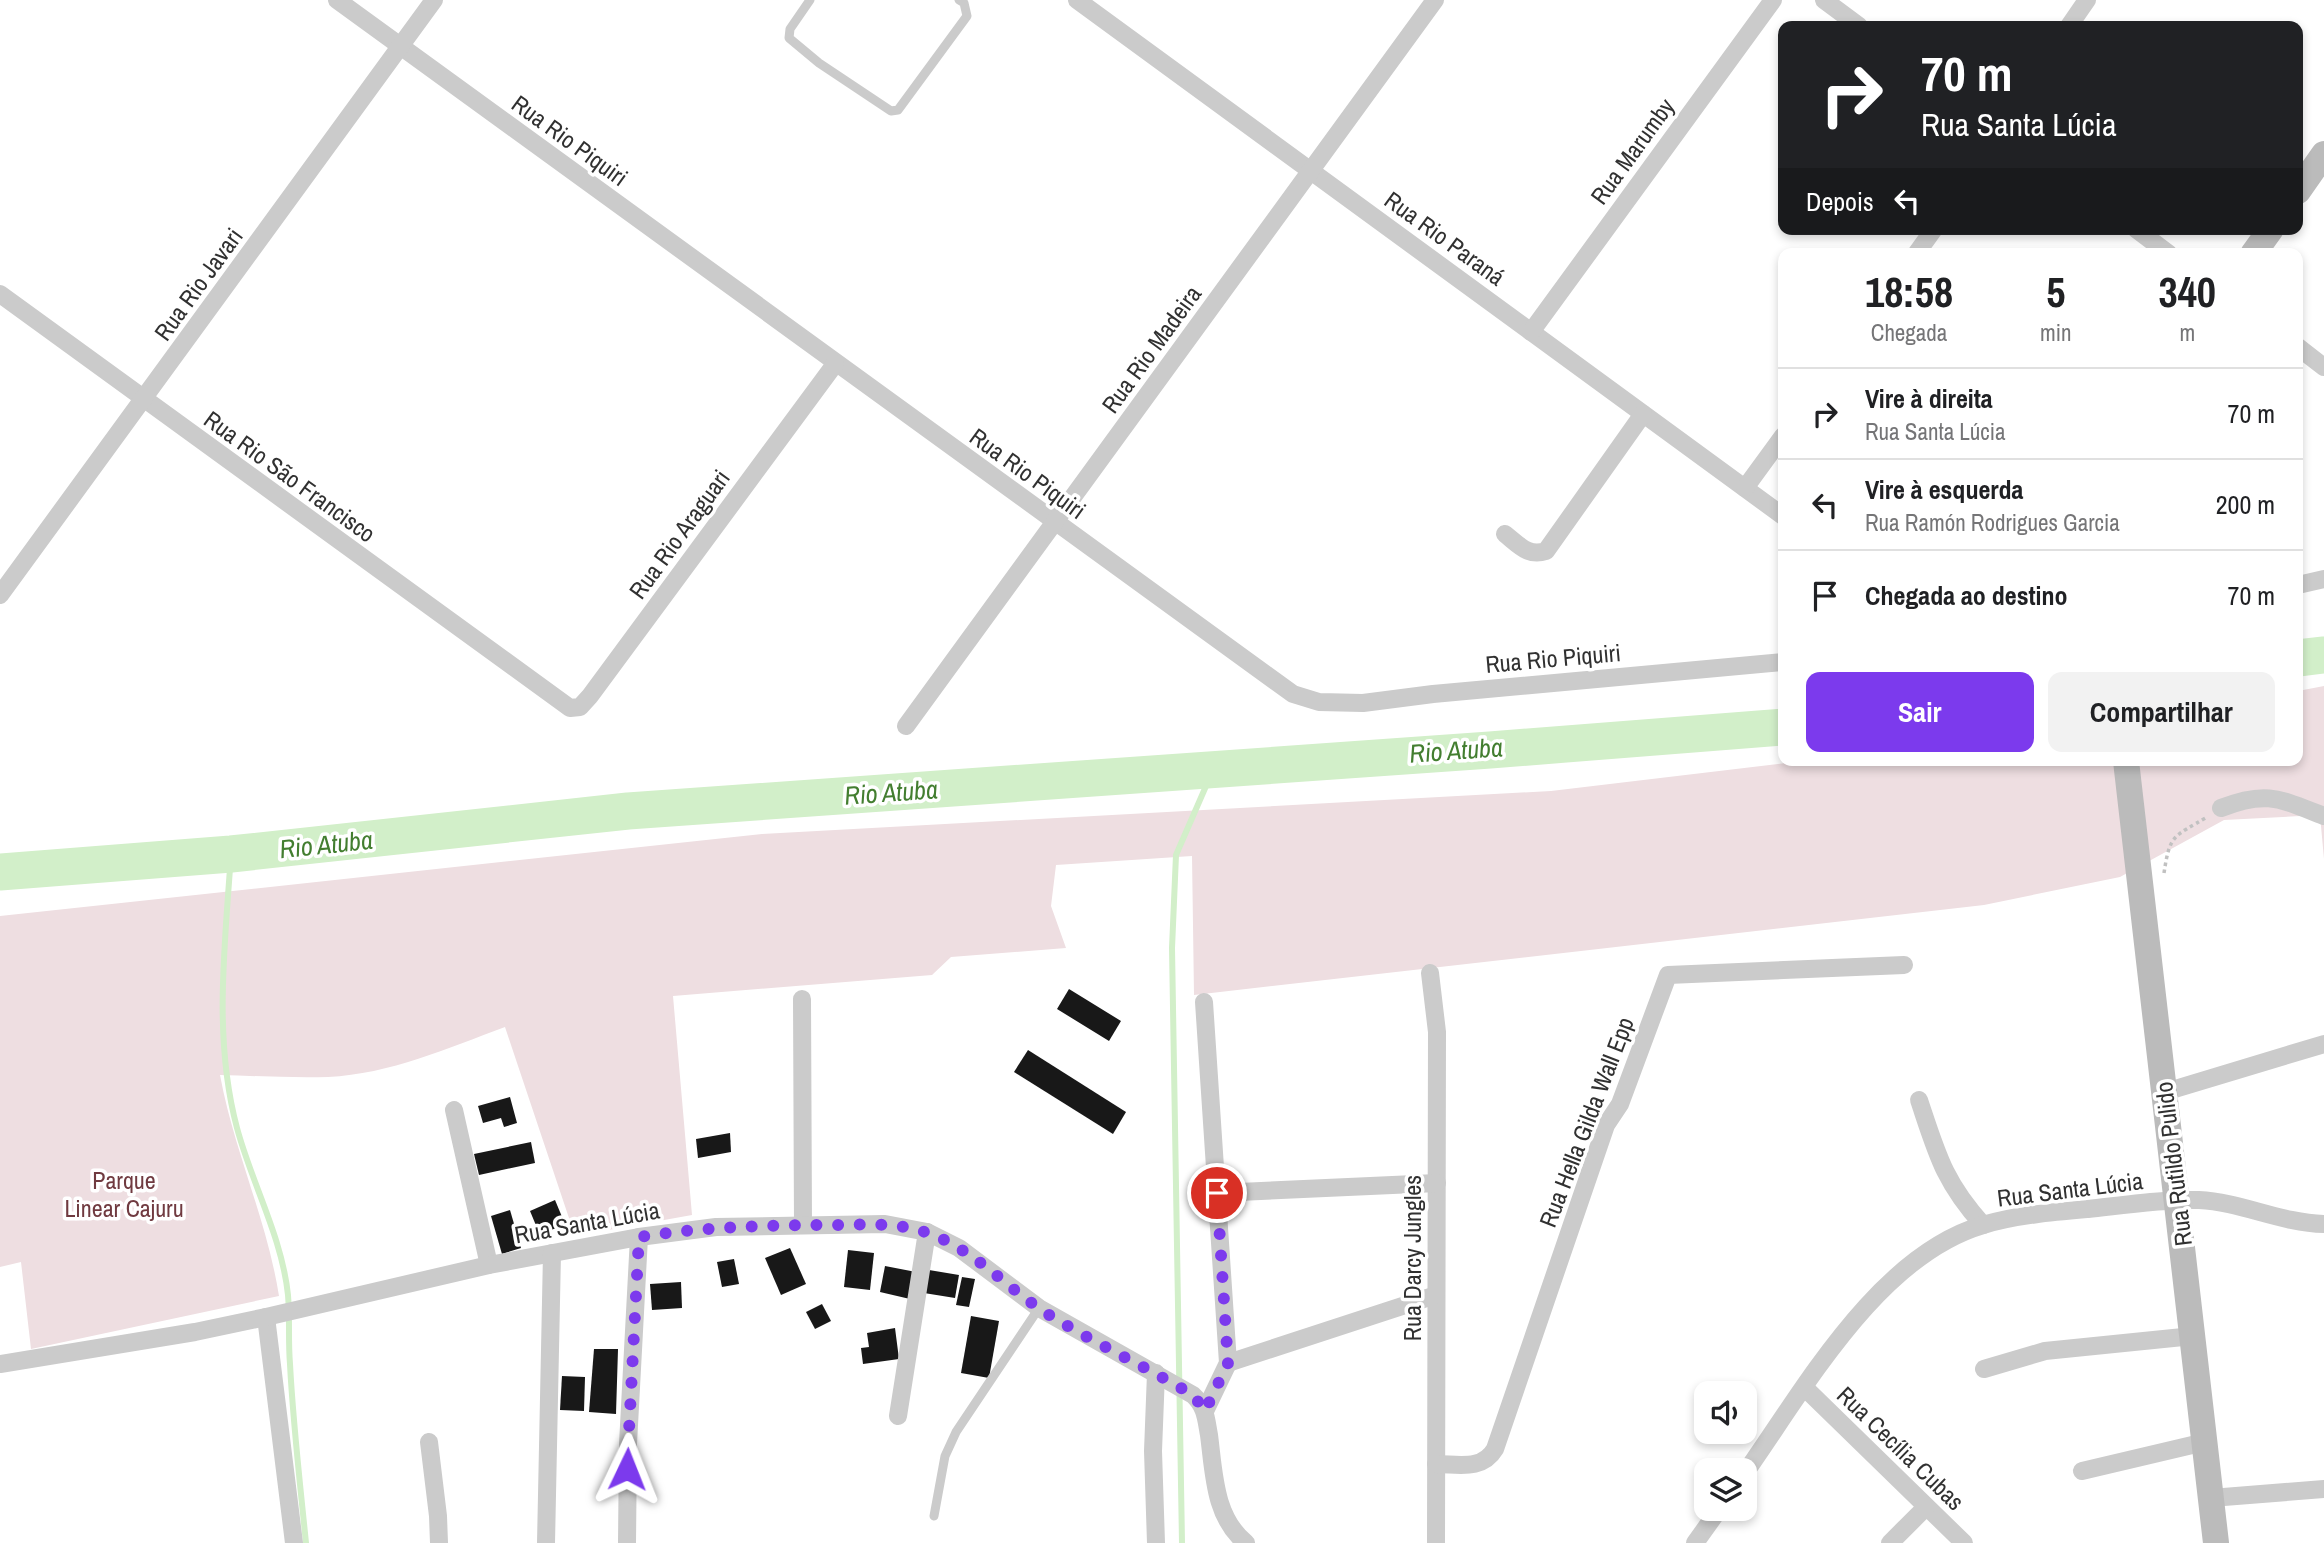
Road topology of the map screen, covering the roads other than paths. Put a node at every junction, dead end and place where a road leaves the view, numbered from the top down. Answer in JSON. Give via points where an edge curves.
{"nodes":[{"id":1,"x":337,"y":0,"type":"edge"},
{"id":2,"x":434,"y":0,"type":"edge"},
{"id":3,"x":810,"y":0,"type":"edge"},
{"id":4,"x":959,"y":0,"type":"edge"},
{"id":5,"x":1435,"y":0,"type":"edge"},
{"id":6,"x":1773,"y":0,"type":"edge"},
{"id":7,"x":1824,"y":0,"type":"edge"},
{"id":8,"x":2087,"y":0,"type":"edge"},
{"id":9,"x":1087,"y":3,"type":"edge"},
{"id":10,"x":1852,"y":21,"type":"edge"},
{"id":11,"x":2072,"y":21,"type":"edge"},
{"id":12,"x":400,"y":46,"type":"junction"},
{"id":13,"x":2324,"y":154,"type":"edge"},
{"id":14,"x":1312,"y":171,"type":"junction"},
{"id":15,"x":2303,"y":184,"type":"edge"},
{"id":16,"x":2144,"y":235,"type":"edge"},
{"id":17,"x":2161,"y":248,"type":"edge"},
{"id":18,"x":0,"y":294,"type":"edge"},
{"id":19,"x":1531,"y":332,"type":"junction"},
{"id":20,"x":2303,"y":351,"type":"edge"},
{"id":21,"x":835,"y":364,"type":"junction"},
{"id":22,"x":2324,"y":366,"type":"edge"},
{"id":23,"x":144,"y":400,"type":"junction"},
{"id":24,"x":1643,"y":414,"type":"junction"},
{"id":25,"x":1778,"y":443,"type":"edge"},
{"id":26,"x":1745,"y":488,"type":"junction"},
{"id":27,"x":1778,"y":512,"type":"edge"},
{"id":28,"x":1054,"y":523,"type":"junction"},
{"id":29,"x":1505,"y":534,"type":"dead end"},
{"id":30,"x":2324,"y":579,"type":"edge"},
{"id":31,"x":2303,"y":584,"type":"edge"},
{"id":32,"x":0,"y":595,"type":"edge"},
{"id":33,"x":1778,"y":662,"type":"edge"},
{"id":34,"x":553,"y":696,"type":"joint"},
{"id":35,"x":906,"y":726,"type":"dead end"},
{"id":36,"x":2128,"y":773,"type":"edge"},
{"id":37,"x":2221,"y":808,"type":"road end"},
{"id":38,"x":2324,"y":816,"type":"edge"},
{"id":39,"x":1904,"y":965,"type":"dead end"},
{"id":40,"x":1430,"y":973,"type":"dead end"},
{"id":41,"x":802,"y":999,"type":"dead end"},
{"id":42,"x":1204,"y":1002,"type":"dead end"},
{"id":43,"x":2324,"y":1044,"type":"edge"},
{"id":44,"x":2165,"y":1092,"type":"junction"},
{"id":45,"x":1919,"y":1100,"type":"dead end"},
{"id":46,"x":454,"y":1110,"type":"dead end"},
{"id":47,"x":1437,"y":1183,"type":"junction"},
{"id":48,"x":1217,"y":1193,"type":"junction"},
{"id":49,"x":2177,"y":1202,"type":"junction"},
{"id":50,"x":2324,"y":1224,"type":"edge"},
{"id":51,"x":803,"y":1225,"type":"junction"},
{"id":52,"x":1983,"y":1225,"type":"junction"},
{"id":53,"x":927,"y":1232,"type":"junction"},
{"id":54,"x":639,"y":1237,"type":"junction"},
{"id":55,"x":552,"y":1253,"type":"junction"},
{"id":56,"x":489,"y":1265,"type":"junction"},
{"id":57,"x":1436,"y":1295,"type":"junction"},
{"id":58,"x":1039,"y":1308,"type":"junction"},
{"id":59,"x":266,"y":1317,"type":"junction"},
{"id":60,"x":2193,"y":1336,"type":"junction"},
{"id":61,"x":1228,"y":1363,"type":"junction"},
{"id":62,"x":0,"y":1364,"type":"edge"},
{"id":63,"x":1984,"y":1369,"type":"dead end"},
{"id":64,"x":1156,"y":1373,"type":"junction"},
{"id":65,"x":1805,"y":1388,"type":"junction"},
{"id":66,"x":1205,"y":1411,"type":"junction"},
{"id":67,"x":898,"y":1416,"type":"dead end"},
{"id":68,"x":2204,"y":1441,"type":"junction"},
{"id":69,"x":429,"y":1442,"type":"dead end"},
{"id":70,"x":1756,"y":1458,"type":"edge"},
{"id":71,"x":1436,"y":1464,"type":"junction"},
{"id":72,"x":2082,"y":1472,"type":"dead end"},
{"id":73,"x":2324,"y":1489,"type":"edge"},
{"id":74,"x":2211,"y":1498,"type":"junction"},
{"id":75,"x":1926,"y":1507,"type":"junction"},
{"id":76,"x":934,"y":1516,"type":"dead end"},
{"id":77,"x":1711,"y":1521,"type":"edge"},
{"id":78,"x":294,"y":1543,"type":"edge"},
{"id":79,"x":439,"y":1543,"type":"edge"},
{"id":80,"x":546,"y":1543,"type":"edge"},
{"id":81,"x":628,"y":1543,"type":"edge"},
{"id":82,"x":1156,"y":1543,"type":"edge"},
{"id":83,"x":1245,"y":1543,"type":"edge"},
{"id":84,"x":1436,"y":1543,"type":"edge"},
{"id":85,"x":1696,"y":1543,"type":"edge"},
{"id":86,"x":1890,"y":1543,"type":"edge"},
{"id":87,"x":1964,"y":1543,"type":"edge"},
{"id":88,"x":2216,"y":1543,"type":"edge"}],
"edges":[{"from":1,"to":12,"type":"street","name":"Rua Rio Piquiri"},
{"from":2,"to":12,"type":"street","name":"Rua Rio Javari"},
{"from":3,"to":4,"type":"lane","via":[[789,38],[891,111],[898,110],[967,16]]},
{"from":5,"to":14,"type":"street","name":"Rua Rio Madeira"},
{"from":6,"to":19,"type":"street","name":"Rua Marumby"},
{"from":7,"to":10,"type":"street"},
{"from":8,"to":11,"type":"street"},
{"from":9,"to":14,"type":"street","name":"Rua Rio Paraná"},
{"from":12,"to":21,"type":"street","name":"Rua Rio Piquiri"},
{"from":12,"to":23,"type":"street","name":"Rua Rio Javari"},
{"from":13,"to":15,"type":"street"},
{"from":14,"to":19,"type":"street","name":"Rua Rio Paraná"},
{"from":14,"to":28,"type":"street","name":"Rua Rio Madeira"},
{"from":16,"to":17,"type":"street"},
{"from":18,"to":23,"type":"street","name":"Rua Rio São Francisco"},
{"from":19,"to":24,"type":"street","name":"Rua Rio Paraná"},
{"from":20,"to":22,"type":"street"},
{"from":21,"to":28,"type":"street","name":"Rua Rio Piquiri"},
{"from":21,"to":34,"type":"street","name":"Rua Rio Araguari","via":[[590,696],[580,707],[570,708]]},
{"from":23,"to":32,"type":"street","name":"Rua Rio Javari"},
{"from":23,"to":34,"type":"street","name":"Rua Rio São Francisco"},
{"from":24,"to":26,"type":"street","name":"Rua Rio Paraná"},
{"from":24,"to":29,"type":"street","via":[[1546,551],[1527,552]]},
{"from":25,"to":26,"type":"street"},
{"from":26,"to":27,"type":"street","name":"Rua Rio Paraná"},
{"from":28,"to":33,"type":"street","name":"Rua Rio Piquiri","via":[[1293,694],[1319,702],[1363,703]]},
{"from":28,"to":35,"type":"street","name":"Rua Rio Madeira"},
{"from":30,"to":31,"type":"street"},
{"from":36,"to":44,"type":"street","name":"Rua Rutildo Pulido"},
{"from":37,"to":38,"type":"street","via":[[2265,797]]},
{"from":39,"to":71,"type":"street","name":"Rua Hella Gilda Wall Epp","via":[[1668,975],[1620,1104],[1606,1125],[1495,1448],[1476,1465]]},
{"from":40,"to":47,"type":"street","name":"Rua Darcy Jungles","via":[[1437,1032]]},
{"from":41,"to":51,"type":"street"},
{"from":42,"to":48,"type":"street"},
{"from":43,"to":44,"type":"street"},
{"from":44,"to":49,"type":"street","name":"Rua Rutildo Pulido"},
{"from":45,"to":52,"type":"street","via":[[1944,1173]]},
{"from":46,"to":56,"type":"street"},
{"from":47,"to":48,"type":"street"},
{"from":47,"to":57,"type":"street","name":"Rua Darcy Jungles"},
{"from":48,"to":61,"type":"street"},
{"from":49,"to":50,"type":"street","name":"Rua Santa Lúcia","via":[[2207,1201]]},
{"from":49,"to":52,"type":"street","name":"Rua Santa Lúcia","via":[[2068,1211]]},
{"from":49,"to":60,"type":"street","name":"Rua Rutildo Pulido"},
{"from":51,"to":53,"type":"street","name":"Rua Santa Lúcia","via":[[885,1224]]},
{"from":51,"to":54,"type":"street","name":"Rua Santa Lúcia","via":[[716,1227]]},
{"from":52,"to":65,"type":"street","name":"Rua Santa Lúcia","via":[[1927,1252],[1898,1274],[1854,1321]]},
{"from":53,"to":58,"type":"street","name":"Rua Santa Lúcia","via":[[979,1261]]},
{"from":53,"to":67,"type":"street"},
{"from":54,"to":55,"type":"street","name":"Rua Santa Lúcia"},
{"from":54,"to":81,"type":"street","via":[[628,1444]]},
{"from":55,"to":56,"type":"street","name":"Rua Santa Lúcia"},
{"from":55,"to":80,"type":"street"},
{"from":56,"to":59,"type":"street","name":"Rua Santa Lúcia"},
{"from":57,"to":61,"type":"street"},
{"from":57,"to":71,"type":"street","name":"Rua Darcy Jungles"},
{"from":58,"to":64,"type":"street","name":"Rua Santa Lúcia"},
{"from":58,"to":76,"type":"lane","via":[[956,1432],[945,1457]]},
{"from":59,"to":62,"type":"street","name":"Rua Santa Lúcia"},
{"from":59,"to":78,"type":"street"},
{"from":60,"to":63,"type":"street","via":[[2045,1352]]},
{"from":60,"to":68,"type":"street","name":"Rua Rutildo Pulido"},
{"from":61,"to":66,"type":"street"},
{"from":64,"to":66,"type":"street","name":"Rua Santa Lúcia","via":[[1193,1395]]},
{"from":64,"to":82,"type":"street"},
{"from":65,"to":70,"type":"street","name":"Rua Santa Lúcia"},
{"from":65,"to":75,"type":"street","name":"Rua Cecília Cubas"},
{"from":66,"to":83,"type":"street","name":"Rua Santa Lúcia","via":[[1218,1498],[1229,1526]]},
{"from":68,"to":72,"type":"street"},
{"from":68,"to":74,"type":"street","name":"Rua Rutildo Pulido"},
{"from":69,"to":79,"type":"street"},
{"from":71,"to":84,"type":"street","name":"Rua Darcy Jungles"},
{"from":73,"to":74,"type":"street"},
{"from":74,"to":88,"type":"street","name":"Rua Rutildo Pulido"},
{"from":75,"to":86,"type":"street"},
{"from":75,"to":87,"type":"street","name":"Rua Cecília Cubas"},
{"from":77,"to":85,"type":"street"}]}
